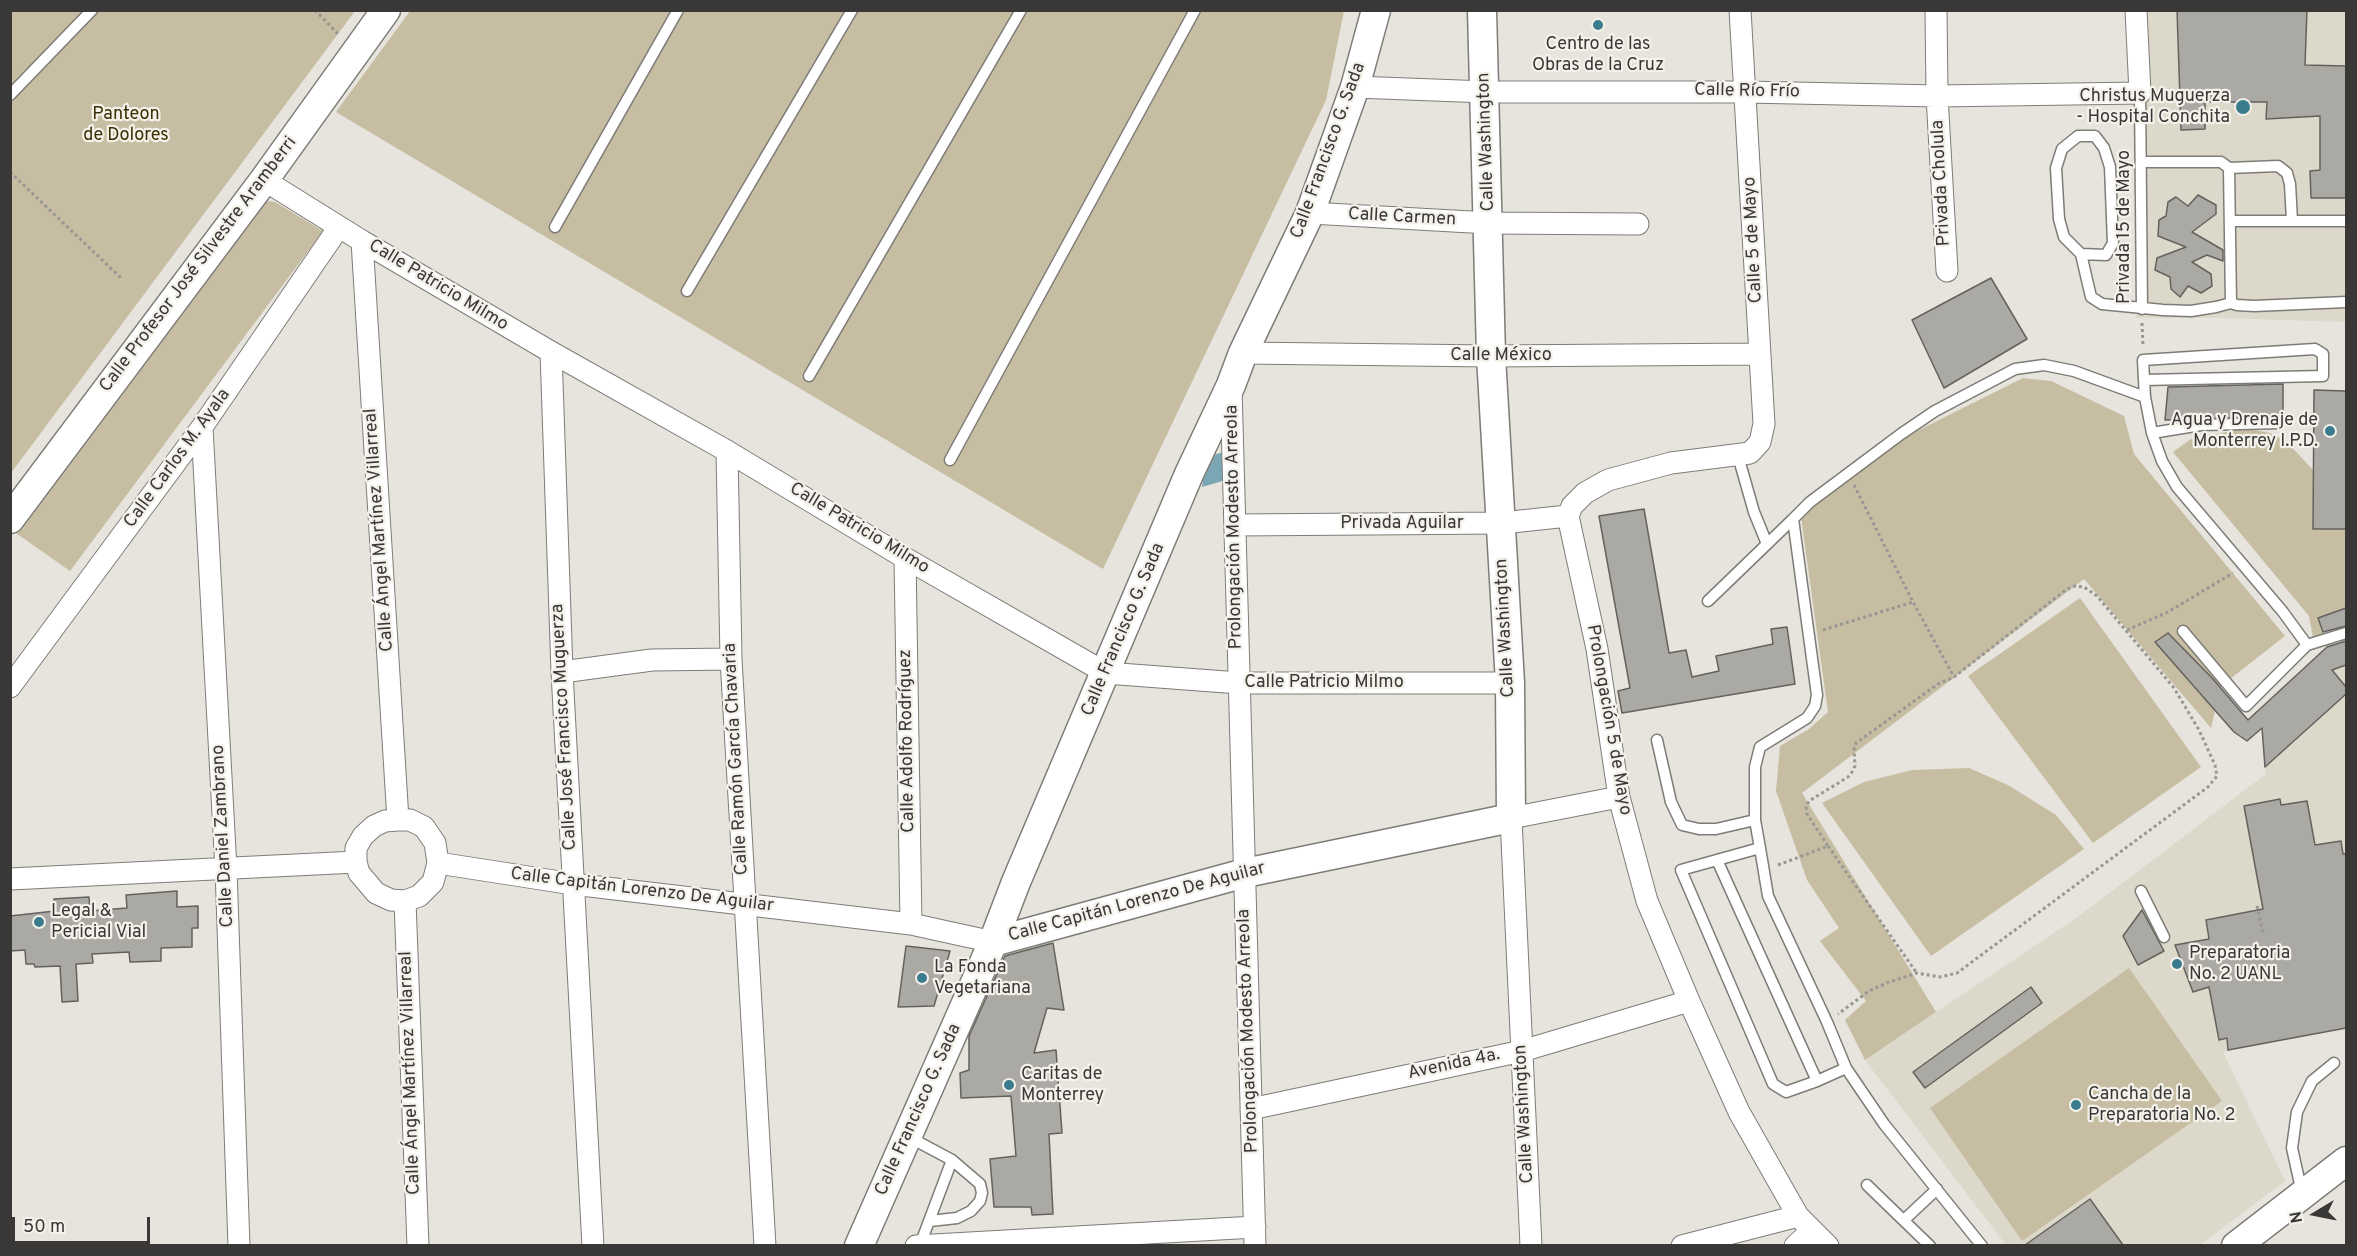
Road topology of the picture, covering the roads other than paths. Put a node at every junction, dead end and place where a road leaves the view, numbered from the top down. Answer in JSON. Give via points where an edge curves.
{"nodes":[{"id":1,"x":92,"y":10,"type":"edge"},
{"id":2,"x":386,"y":10,"type":"edge"},
{"id":3,"x":678,"y":10,"type":"edge"},
{"id":4,"x":852,"y":10,"type":"edge"},
{"id":5,"x":1022,"y":10,"type":"edge"},
{"id":6,"x":1195,"y":10,"type":"edge"},
{"id":7,"x":1376,"y":10,"type":"edge"},
{"id":8,"x":1482,"y":10,"type":"edge"},
{"id":9,"x":1740,"y":10,"type":"edge"},
{"id":10,"x":1936,"y":10,"type":"edge"},
{"id":11,"x":2136,"y":10,"type":"edge"},
{"id":12,"x":1355,"y":87,"type":"junction"},
{"id":13,"x":1486,"y":92,"type":"junction"},
{"id":14,"x":1746,"y":92,"type":"junction"},
{"id":15,"x":2140,"y":93,"type":"junction"},
{"id":16,"x":10,"y":95,"type":"edge"},
{"id":17,"x":1937,"y":96,"type":"junction"},
{"id":18,"x":2141,"y":162,"type":"junction"},
{"id":19,"x":2229,"y":168,"type":"junction"},
{"id":20,"x":264,"y":180,"type":"junction"},
{"id":21,"x":1310,"y":213,"type":"junction"},
{"id":22,"x":2230,"y":221,"type":"junction"},
{"id":23,"x":2292,"y":221,"type":"junction"},
{"id":24,"x":2346,"y":221,"type":"edge"},
{"id":25,"x":1489,"y":223,"type":"junction"},
{"id":26,"x":1638,"y":224,"type":"dead end"},
{"id":27,"x":339,"y":227,"type":"junction"},
{"id":28,"x":555,"y":227,"type":"dead end"},
{"id":29,"x":362,"y":241,"type":"junction"},
{"id":30,"x":2081,"y":254,"type":"junction"},
{"id":31,"x":1947,"y":271,"type":"dead end"},
{"id":32,"x":687,"y":291,"type":"dead end"},
{"id":33,"x":2346,"y":302,"type":"edge"},
{"id":34,"x":2231,"y":303,"type":"junction"},
{"id":35,"x":2142,"y":309,"type":"junction"},
{"id":36,"x":550,"y":352,"type":"junction"},
{"id":37,"x":1243,"y":353,"type":"junction"},
{"id":38,"x":1759,"y":354,"type":"junction"},
{"id":39,"x":1491,"y":356,"type":"junction"},
{"id":40,"x":809,"y":376,"type":"dead end"},
{"id":41,"x":2144,"y":380,"type":"junction"},
{"id":42,"x":1231,"y":385,"type":"junction"},
{"id":43,"x":2145,"y":397,"type":"junction"},
{"id":44,"x":2279,"y":423,"type":"dead end"},
{"id":45,"x":202,"y":428,"type":"junction"},
{"id":46,"x":2152,"y":433,"type":"junction"},
{"id":47,"x":727,"y":451,"type":"junction"},
{"id":48,"x":1738,"y":456,"type":"junction"},
{"id":49,"x":950,"y":460,"type":"dead end"},
{"id":50,"x":1568,"y":516,"type":"junction"},
{"id":51,"x":10,"y":519,"type":"edge"},
{"id":52,"x":1793,"y":519,"type":"junction"},
{"id":53,"x":1502,"y":523,"type":"junction"},
{"id":54,"x":1234,"y":525,"type":"junction"},
{"id":55,"x":1767,"y":544,"type":"junction"},
{"id":56,"x":906,"y":558,"type":"junction"},
{"id":57,"x":1708,"y":601,"type":"dead end"},
{"id":58,"x":2183,"y":632,"type":"dead end"},
{"id":59,"x":2346,"y":633,"type":"edge"},
{"id":60,"x":2307,"y":645,"type":"junction"},
{"id":61,"x":731,"y":659,"type":"junction"},
{"id":62,"x":562,"y":672,"type":"junction"},
{"id":63,"x":1106,"y":673,"type":"junction"},
{"id":64,"x":1239,"y":683,"type":"junction"},
{"id":65,"x":1510,"y":683,"type":"junction"},
{"id":66,"x":10,"y":687,"type":"edge"},
{"id":67,"x":1656,"y":740,"type":"dead end"},
{"id":68,"x":1619,"y":797,"type":"junction"},
{"id":69,"x":1511,"y":818,"type":"junction"},
{"id":70,"x":398,"y":820,"type":"junction"},
{"id":71,"x":1755,"y":820,"type":"junction"},
{"id":72,"x":1760,"y":848,"type":"junction"},
{"id":73,"x":1717,"y":860,"type":"junction"},
{"id":74,"x":356,"y":862,"type":"junction"},
{"id":75,"x":438,"y":863,"type":"junction"},
{"id":76,"x":226,"y":868,"type":"junction"},
{"id":77,"x":1245,"y":873,"type":"junction"},
{"id":78,"x":10,"y":879,"type":"edge"},
{"id":79,"x":1016,"y":882,"type":"junction"},
{"id":80,"x":573,"y":884,"type":"junction"},
{"id":81,"x":2141,"y":891,"type":"dead end"},
{"id":82,"x":405,"y":901,"type":"junction"},
{"id":83,"x":745,"y":904,"type":"junction"},
{"id":84,"x":911,"y":924,"type":"junction"},
{"id":85,"x":1041,"y":929,"type":"junction"},
{"id":86,"x":2164,"y":937,"type":"dead end"},
{"id":87,"x":993,"y":942,"type":"junction"},
{"id":88,"x":1689,"y":1001,"type":"junction"},
{"id":89,"x":1522,"y":1050,"type":"junction"},
{"id":90,"x":2334,"y":1064,"type":"dead end"},
{"id":91,"x":1846,"y":1068,"type":"junction"},
{"id":92,"x":1817,"y":1081,"type":"junction"},
{"id":93,"x":1251,"y":1109,"type":"junction"},
{"id":94,"x":907,"y":1136,"type":"junction"},
{"id":95,"x":952,"y":1160,"type":"junction"},
{"id":96,"x":2346,"y":1161,"type":"edge"},
{"id":97,"x":1867,"y":1185,"type":"dead end"},
{"id":98,"x":1937,"y":1190,"type":"junction"},
{"id":99,"x":2303,"y":1196,"type":"junction"},
{"id":100,"x":1904,"y":1220,"type":"junction"},
{"id":101,"x":930,"y":1221,"type":"junction"},
{"id":102,"x":1805,"y":1223,"type":"junction"},
{"id":103,"x":1255,"y":1236,"type":"edge"},
{"id":104,"x":980,"y":1244,"type":"edge"},
{"id":105,"x":239,"y":1245,"type":"edge"},
{"id":106,"x":418,"y":1245,"type":"edge"},
{"id":107,"x":593,"y":1245,"type":"edge"},
{"id":108,"x":765,"y":1245,"type":"edge"},
{"id":109,"x":859,"y":1245,"type":"edge"},
{"id":110,"x":918,"y":1245,"type":"edge"},
{"id":111,"x":1531,"y":1245,"type":"edge"},
{"id":112,"x":1682,"y":1245,"type":"edge"},
{"id":113,"x":1795,"y":1245,"type":"edge"},
{"id":114,"x":1828,"y":1245,"type":"edge"},
{"id":115,"x":1930,"y":1245,"type":"edge"},
{"id":116,"x":1982,"y":1245,"type":"edge"},
{"id":117,"x":2236,"y":1245,"type":"edge"}],
"edges":[{"from":1,"to":16,"type":"lane"},
{"from":2,"to":20,"type":"street","name":"Calle Profesor José Silvestre Aramberri"},
{"from":3,"to":28,"type":"lane"},
{"from":4,"to":32,"type":"lane"},
{"from":5,"to":40,"type":"lane"},
{"from":6,"to":49,"type":"lane"},
{"from":7,"to":12,"type":"street","name":"Calle Francisco G. Sada"},
{"from":8,"to":13,"type":"street","name":"Calle Washington"},
{"from":9,"to":14,"type":"street","name":"Calle 5 de Mayo"},
{"from":10,"to":17,"type":"street","name":"Privada Cholula"},
{"from":11,"to":15,"type":"street"},
{"from":12,"to":13,"type":"street","name":"Calle Río Frío"},
{"from":12,"to":21,"type":"street","name":"Calle Francisco G. Sada"},
{"from":13,"to":14,"type":"street","name":"Calle Río Frío"},
{"from":13,"to":25,"type":"street","name":"Calle Washington"},
{"from":14,"to":17,"type":"street","name":"Calle Río Frío"},
{"from":14,"to":38,"type":"street","name":"Calle 5 de Mayo"},
{"from":15,"to":17,"type":"street","name":"Calle Río Frío"},
{"from":15,"to":18,"type":"lane","name":"Privada 15 de Mayo"},
{"from":17,"to":31,"type":"street","name":"Privada Cholula"},
{"from":18,"to":19,"type":"lane","via":[[2213,161]]},
{"from":18,"to":35,"type":"lane","name":"Privada 15 de Mayo"},
{"from":19,"to":22,"type":"lane"},
{"from":19,"to":23,"type":"lane","via":[[2278,166],[2287,173]]},
{"from":20,"to":27,"type":"street","name":"Calle Patricio Milmo"},
{"from":20,"to":51,"type":"street","name":"Calle Profesor José Silvestre Aramberri"},
{"from":21,"to":25,"type":"street","name":"Calle Carmen"},
{"from":21,"to":37,"type":"street","name":"Calle Francisco G. Sada"},
{"from":22,"to":23,"type":"lane"},
{"from":22,"to":34,"type":"lane"},
{"from":23,"to":24,"type":"lane"},
{"from":25,"to":26,"type":"street","name":"Calle Carmen"},
{"from":25,"to":39,"type":"street","name":"Calle Washington"},
{"from":27,"to":29,"type":"street","name":"Calle Patricio Milmo"},
{"from":27,"to":45,"type":"street","name":"Calle Carlos M. Ayala"},
{"from":29,"to":36,"type":"street","name":"Calle Patricio Milmo"},
{"from":29,"to":70,"type":"street","name":"Calle Ángel Martínez Villarreal"},
{"from":30,"to":30,"type":"lane","via":[[2064,237],[2056,168],[2062,149],[2078,136],[2095,136],[2110,167],[2113,243],[2106,255]]},
{"from":30,"to":35,"type":"lane","via":[[2091,297],[2102,304]]},
{"from":33,"to":34,"type":"lane","via":[[2254,306]]},
{"from":34,"to":35,"type":"lane","via":[[2191,311]]},
{"from":36,"to":47,"type":"street","name":"Calle Patricio Milmo"},
{"from":36,"to":62,"type":"street","name":"Calle José Francisco Muguerza"},
{"from":37,"to":39,"type":"street","name":"Calle México"},
{"from":37,"to":42,"type":"street","name":"Calle Francisco G. Sada"},
{"from":38,"to":39,"type":"street","name":"Calle México"},
{"from":38,"to":48,"type":"street","name":"Calle 5 de Mayo","via":[[1764,423],[1755,449]]},
{"from":39,"to":53,"type":"street","name":"Calle Washington"},
{"from":41,"to":41,"type":"lane","via":[[2143,360],[2315,349],[2324,354],[2323,376]]},
{"from":41,"to":43,"type":"lane"},
{"from":42,"to":54,"type":"street","name":"Prolongación Modesto Arreola"},
{"from":42,"to":63,"type":"street","name":"Calle Francisco G. Sada","via":[[1189,474]]},
{"from":43,"to":46,"type":"lane"},
{"from":43,"to":52,"type":"lane","via":[[2074,370],[2044,365],[2015,369],[1935,411],[1848,473]]},
{"from":44,"to":46,"type":"lane","via":[[2201,425]]},
{"from":45,"to":66,"type":"street","name":"Calle Carlos M. Ayala"},
{"from":45,"to":76,"type":"street","name":"Calle Daniel Zambrano"},
{"from":46,"to":60,"type":"lane","via":[[2177,487]]},
{"from":47,"to":56,"type":"street","name":"Calle Patricio Milmo"},
{"from":47,"to":61,"type":"street","name":"Calle Ramón García Chavaria"},
{"from":48,"to":50,"type":"street","via":[[1671,463],[1608,480],[1586,493],[1572,506]]},
{"from":48,"to":55,"type":"lane"},
{"from":50,"to":53,"type":"street","name":"Privada Aguilar"},
{"from":50,"to":68,"type":"street","name":"Prolongación 5 de Mayo","via":[[1597,649]]},
{"from":52,"to":55,"type":"lane"},
{"from":52,"to":71,"type":"lane","via":[[1816,679],[1815,706],[1807,718],[1760,747],[1755,766]]},
{"from":53,"to":54,"type":"street","name":"Privada Aguilar"},
{"from":53,"to":65,"type":"street","name":"Calle Washington"},
{"from":54,"to":64,"type":"street","name":"Prolongación Modesto Arreola"},
{"from":55,"to":57,"type":"lane"},
{"from":56,"to":63,"type":"street","name":"Calle Patricio Milmo"},
{"from":56,"to":84,"type":"street","name":"Calle Adolfo Rodríguez"},
{"from":58,"to":60,"type":"lane","via":[[2246,706]]},
{"from":59,"to":60,"type":"lane"},
{"from":61,"to":62,"type":"street","via":[[652,660]]},
{"from":61,"to":83,"type":"street","name":"Calle Ramón García Chavaria"},
{"from":62,"to":80,"type":"street","name":"Calle José Francisco Muguerza"},
{"from":63,"to":64,"type":"street","name":"Calle Patricio Milmo"},
{"from":63,"to":79,"type":"street","name":"Calle Francisco G. Sada"},
{"from":64,"to":65,"type":"street","name":"Calle Patricio Milmo"},
{"from":64,"to":77,"type":"street","name":"Prolongación Modesto Arreola"},
{"from":65,"to":69,"type":"street","name":"Calle Washington"},
{"from":67,"to":71,"type":"lane","via":[[1671,802],[1682,825],[1716,829]]},
{"from":68,"to":69,"type":"street","name":"Calle Capitán Lorenzo De Aguilar"},
{"from":68,"to":88,"type":"street","name":"Prolongación 5 de Mayo","via":[[1647,900]]},
{"from":69,"to":77,"type":"street","name":"Calle Capitán Lorenzo De Aguilar"},
{"from":69,"to":89,"type":"street","name":"Calle Washington"},
{"from":70,"to":74,"type":"street","via":[[374,826],[363,836],[356,848]]},
{"from":70,"to":75,"type":"street","via":[[410,820],[424,827],[435,843]]},
{"from":71,"to":72,"type":"lane"},
{"from":72,"to":73,"type":"lane"},
{"from":72,"to":91,"type":"lane","via":[[1768,896]]},
{"from":73,"to":92,"type":"lane"},
{"from":73,"to":92,"type":"lane","via":[[1681,870],[1773,1084],[1786,1092]]},
{"from":74,"to":76,"type":"street"},
{"from":74,"to":82,"type":"street","via":[[358,873],[376,893]]},
{"from":75,"to":80,"type":"street","name":"Calle Capitán Lorenzo De Aguilar"},
{"from":75,"to":82,"type":"street","via":[[433,882],[419,896]]},
{"from":76,"to":78,"type":"street"},
{"from":76,"to":105,"type":"street","name":"Calle Daniel Zambrano"},
{"from":77,"to":85,"type":"street","name":"Calle Capitán Lorenzo De Aguilar"},
{"from":77,"to":93,"type":"street","name":"Prolongación Modesto Arreola"},
{"from":79,"to":85,"type":"street","via":[[1021,909]]},
{"from":79,"to":87,"type":"street","name":"Calle Francisco G. Sada"},
{"from":80,"to":83,"type":"street","name":"Calle Capitán Lorenzo De Aguilar"},
{"from":80,"to":107,"type":"street","name":"Calle José Francisco Muguerza"},
{"from":81,"to":86,"type":"lane"},
{"from":82,"to":106,"type":"street","name":"Calle Ángel Martínez Villarreal"},
{"from":83,"to":84,"type":"street","name":"Calle Capitán Lorenzo De Aguilar"},
{"from":83,"to":108,"type":"street","name":"Calle Ramón García Chavaria"},
{"from":84,"to":87,"type":"street","name":"Calle Capitán Lorenzo De Aguilar"},
{"from":85,"to":87,"type":"street","name":"Calle Capitán Lorenzo De Aguilar"},
{"from":87,"to":94,"type":"street","name":"Calle Francisco G. Sada"},
{"from":88,"to":89,"type":"street","name":"Avenida 4a."},
{"from":88,"to":102,"type":"street","name":"Prolongación 5 de Mayo","via":[[1738,1112]]},
{"from":89,"to":93,"type":"street","name":"Avenida 4a."},
{"from":89,"to":111,"type":"street","name":"Calle Washington"},
{"from":90,"to":99,"type":"lane","via":[[2312,1080],[2298,1112],[2292,1148]]},
{"from":91,"to":92,"type":"lane"},
{"from":91,"to":98,"type":"lane","via":[[1884,1124]]},
{"from":93,"to":103,"type":"street","name":"Prolongación Modesto Arreola"},
{"from":94,"to":95,"type":"lane"},
{"from":94,"to":109,"type":"street","name":"Calle Francisco G. Sada"},
{"from":95,"to":101,"type":"lane"},
{"from":95,"to":101,"type":"lane","via":[[980,1184],[980,1201],[957,1218]]},
{"from":96,"to":99,"type":"street"},
{"from":97,"to":100,"type":"lane"},
{"from":98,"to":100,"type":"lane"},
{"from":98,"to":116,"type":"lane"},
{"from":99,"to":117,"type":"street"},
{"from":100,"to":115,"type":"lane"},
{"from":101,"to":110,"type":"lane"},
{"from":102,"to":112,"type":"street"},
{"from":102,"to":113,"type":"street"},
{"from":102,"to":114,"type":"street","name":"Prolongación 5 de Mayo"},
{"from":103,"to":104,"type":"street"},
{"from":104,"to":110,"type":"street"}]}
